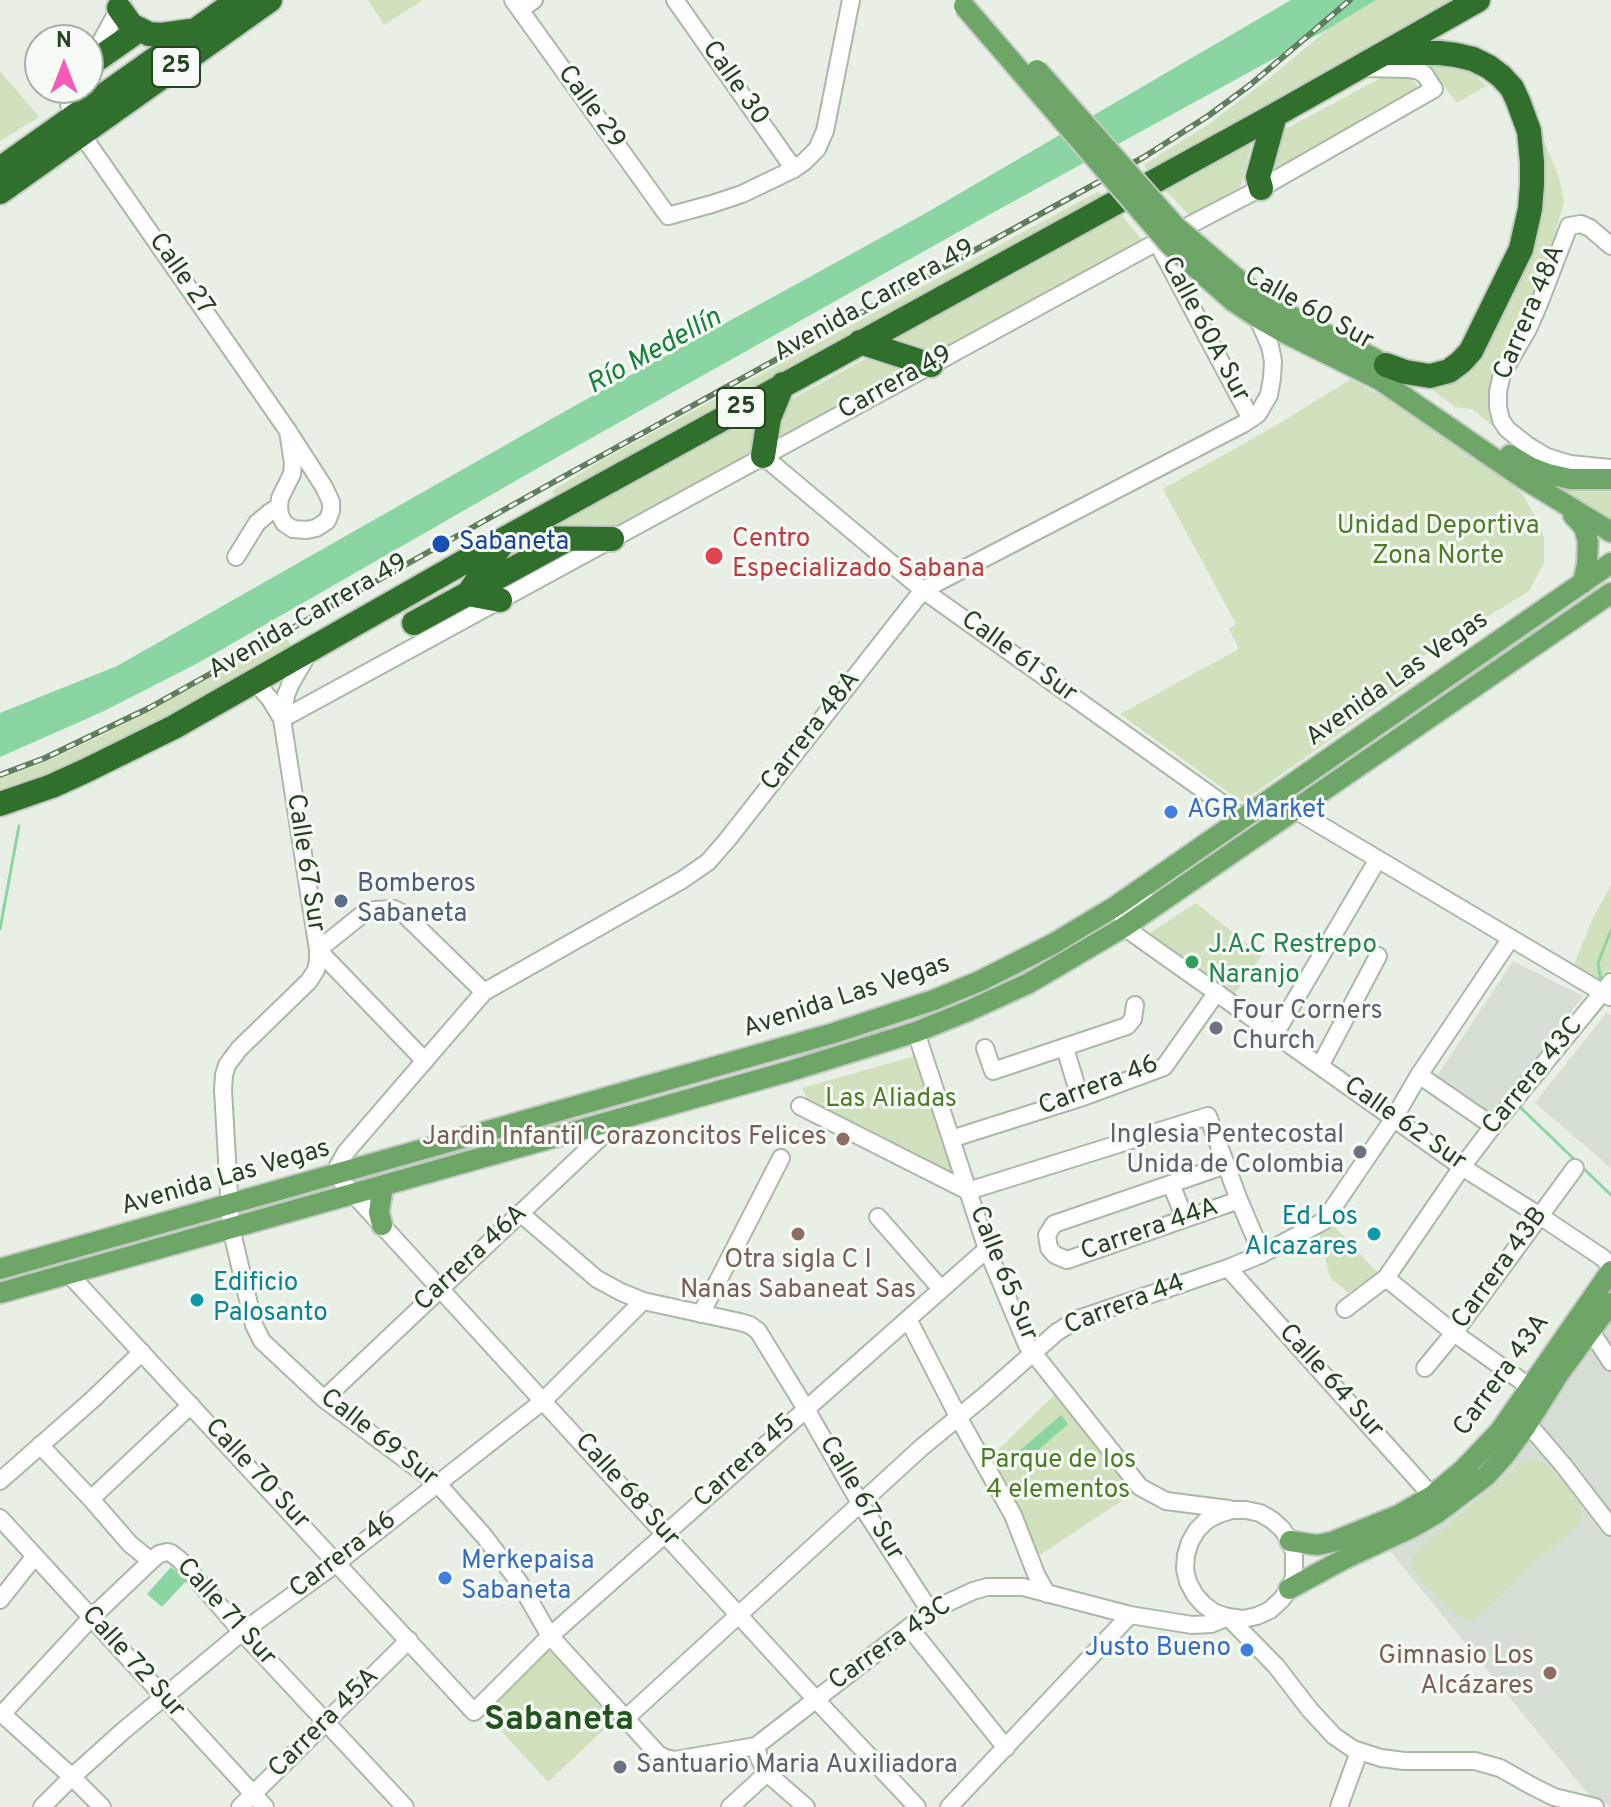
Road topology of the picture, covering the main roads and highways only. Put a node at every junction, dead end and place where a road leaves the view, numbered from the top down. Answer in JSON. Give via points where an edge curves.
{"nodes":[{"id":1,"x":238,"y":0,"type":"edge"},
{"id":2,"x":270,"y":0,"type":"edge"},
{"id":3,"x":1478,"y":0,"type":"edge"},
{"id":4,"x":966,"y":2,"type":"edge"},
{"id":5,"x":121,"y":4,"type":"edge"},
{"id":6,"x":139,"y":30,"type":"junction"},
{"id":7,"x":197,"y":30,"type":"junction"},
{"id":8,"x":1384,"y":53,"type":"junction"},
{"id":9,"x":104,"y":54,"type":"edge"},
{"id":10,"x":1275,"y":115,"type":"junction"},
{"id":11,"x":76,"y":126,"type":"junction"},
{"id":12,"x":0,"y":169,"type":"edge"},
{"id":13,"x":1261,"y":188,"type":"road end"},
{"id":14,"x":0,"y":192,"type":"edge"},
{"id":15,"x":1237,"y":292,"type":"junction"},
{"id":16,"x":860,"y":342,"type":"junction"},
{"id":17,"x":931,"y":365,"type":"road end"},
{"id":18,"x":1386,"y":365,"type":"junction"},
{"id":19,"x":783,"y":384,"type":"junction"},
{"id":20,"x":763,"y":456,"type":"road end"},
{"id":21,"x":1611,"y":479,"type":"edge"},
{"id":22,"x":1558,"y":501,"type":"junction"},
{"id":23,"x":1611,"y":532,"type":"edge"},
{"id":24,"x":506,"y":538,"type":"junction"},
{"id":25,"x":569,"y":539,"type":"junction"},
{"id":26,"x":612,"y":539,"type":"road end"},
{"id":27,"x":1611,"y":563,"type":"edge"},
{"id":28,"x":1611,"y":580,"type":"edge"},
{"id":29,"x":1583,"y":583,"type":"junction"},
{"id":30,"x":1611,"y":593,"type":"edge"},
{"id":31,"x":468,"y":594,"type":"junction"},
{"id":32,"x":500,"y":600,"type":"road end"},
{"id":33,"x":376,"y":612,"type":"junction"},
{"id":34,"x":414,"y":623,"type":"junction"},
{"id":35,"x":1564,"y":625,"type":"junction"},
{"id":36,"x":443,"y":631,"type":"road end"},
{"id":37,"x":0,"y":804,"type":"edge"},
{"id":38,"x":383,"y":1186,"type":"junction"},
{"id":39,"x":382,"y":1225,"type":"road end"},
{"id":40,"x":0,"y":1269,"type":"edge"},
{"id":41,"x":1611,"y":1269,"type":"edge"},
{"id":42,"x":0,"y":1293,"type":"edge"},
{"id":43,"x":1611,"y":1303,"type":"edge"},
{"id":44,"x":1290,"y":1541,"type":"road end"},
{"id":45,"x":1289,"y":1589,"type":"road end"}],
"edges":[{"from":1,"to":7,"type":"highway","number":"25"},
{"from":2,"to":11,"type":"highway","number":"25"},
{"from":3,"to":8,"type":"highway","name":"Avenida Carrera 49","number":"25"},
{"from":4,"to":15,"type":"main road","name":"Calle 60 Sur","bridge":true},
{"from":5,"to":6,"type":"highway","via":[[127,20]]},
{"from":6,"to":7,"type":"highway","via":[[161,35]]},
{"from":6,"to":9,"type":"highway"},
{"from":7,"to":11,"type":"highway","number":"25"},
{"from":8,"to":10,"type":"highway","name":"Avenida Carrera 49","number":"25"},
{"from":8,"to":18,"type":"highway","via":[[1456,55],[1501,76],[1524,116],[1532,162],[1521,249],[1471,351],[1449,371],[1430,376]]},
{"from":10,"to":13,"type":"highway","via":[[1258,177]]},
{"from":10,"to":16,"type":"highway","name":"Avenida Carrera 49","number":"25"},
{"from":11,"to":12,"type":"highway","number":"25"},
{"from":11,"to":14,"type":"highway","number":"25"},
{"from":15,"to":18,"type":"main road","name":"Calle 60 Sur"},
{"from":15,"to":22,"type":"main road","name":"Calle 60 Sur","via":[[1257,317],[1380,380]]},
{"from":16,"to":17,"type":"highway"},
{"from":16,"to":19,"type":"highway","name":"Avenida Carrera 49","number":"25"},
{"from":18,"to":21,"type":"main road","name":"Calle 60 Sur","via":[[1530,467],[1570,479]]},
{"from":19,"to":20,"type":"highway","via":[[769,418]]},
{"from":19,"to":24,"type":"highway","name":"Avenida Carrera 49","number":"25"},
{"from":22,"to":23,"type":"main road","name":"Calle 60 Sur"},
{"from":22,"to":29,"type":"main road","via":[[1587,535]]},
{"from":24,"to":25,"type":"highway"},
{"from":24,"to":31,"type":"highway"},
{"from":24,"to":33,"type":"highway","name":"Avenida Carrera 49","number":"25"},
{"from":25,"to":26,"type":"highway"},
{"from":25,"to":31,"type":"highway"},
{"from":27,"to":29,"type":"main road","name":"Avenida Las Vegas"},
{"from":28,"to":35,"type":"main road"},
{"from":29,"to":40,"type":"main road","name":"Avenida Las Vegas","via":[[1116,906],[1009,968],[834,1033]]},
{"from":30,"to":35,"type":"main road","name":"Avenida Las Vegas"},
{"from":31,"to":32,"type":"highway"},
{"from":31,"to":34,"type":"highway"},
{"from":33,"to":34,"type":"highway"},
{"from":33,"to":37,"type":"highway","name":"Avenida Carrera 49","number":"25","via":[[130,749]]},
{"from":34,"to":36,"type":"highway"},
{"from":35,"to":38,"type":"main road","name":"Avenida Las Vegas","via":[[1124,927],[1029,983],[916,1032],[845,1055]]},
{"from":38,"to":39,"type":"main road"},
{"from":38,"to":42,"type":"main road","name":"Avenida Las Vegas"},
{"from":41,"to":44,"type":"main road","name":"Carrera 43A","via":[[1500,1431],[1464,1469],[1399,1515],[1332,1542]]},
{"from":43,"to":45,"type":"main road","name":"Carrera 43A","via":[[1486,1476],[1411,1528]]}]}
